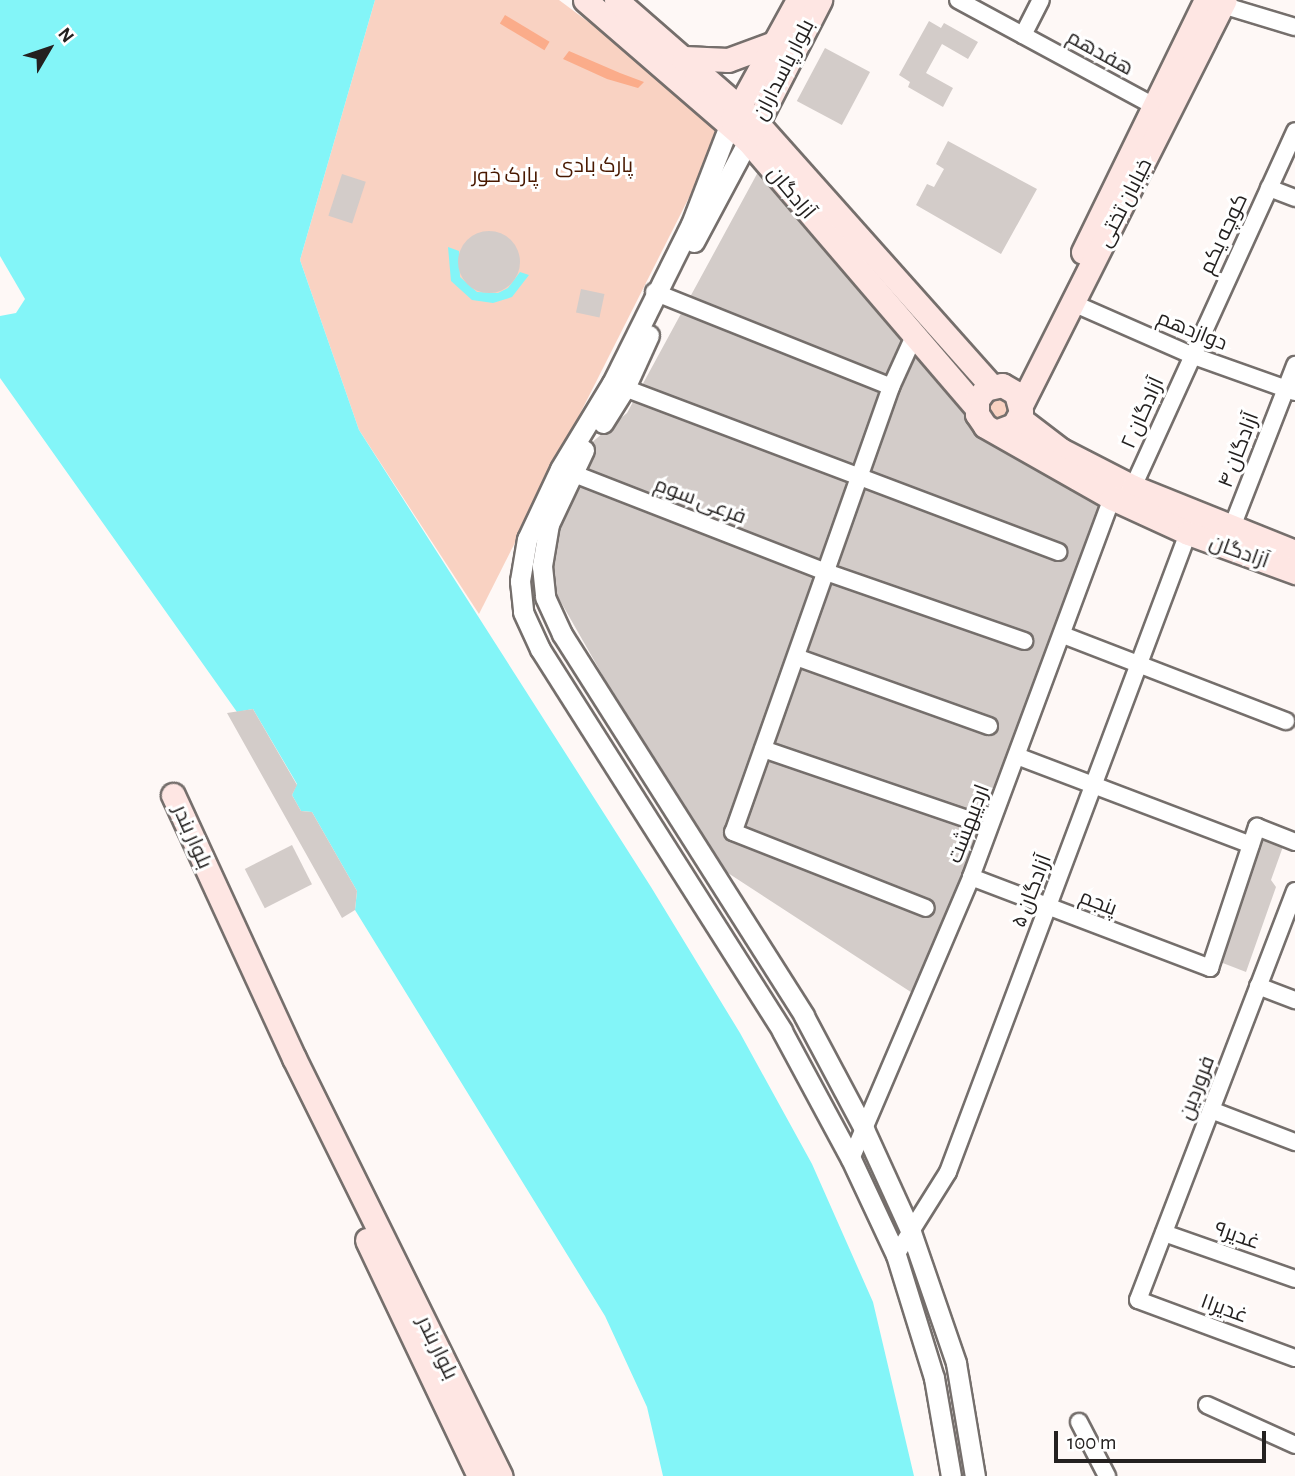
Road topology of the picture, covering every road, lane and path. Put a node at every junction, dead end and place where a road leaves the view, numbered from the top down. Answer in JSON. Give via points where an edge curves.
{"nodes":[{"id":1,"x":585,"y":0,"type":"edge"},
{"id":2,"x":616,"y":0,"type":"edge"},
{"id":3,"x":798,"y":0,"type":"edge"},
{"id":4,"x":820,"y":0,"type":"edge"},
{"id":5,"x":958,"y":0,"type":"edge"},
{"id":6,"x":1041,"y":0,"type":"edge"},
{"id":7,"x":1218,"y":2,"type":"edge"},
{"id":8,"x":1295,"y":27,"type":"edge"},
{"id":9,"x":1023,"y":35,"type":"junction"},
{"id":10,"x":777,"y":42,"type":"junction"},
{"id":11,"x":684,"y":58,"type":"junction"},
{"id":12,"x":1156,"y":107,"type":"junction"},
{"id":13,"x":735,"y":115,"type":"junction"},
{"id":14,"x":1295,"y":131,"type":"edge"},
{"id":15,"x":753,"y":132,"type":"junction"},
{"id":16,"x":1269,"y":188,"type":"junction"},
{"id":17,"x":1295,"y":198,"type":"edge"},
{"id":18,"x":660,"y":294,"type":"junction"},
{"id":19,"x":1075,"y":304,"type":"junction"},
{"id":20,"x":915,"y":334,"type":"junction"},
{"id":21,"x":1191,"y":355,"type":"junction"},
{"id":22,"x":1295,"y":365,"type":"edge"},
{"id":23,"x":619,"y":386,"type":"junction"},
{"id":24,"x":891,"y":387,"type":"junction"},
{"id":25,"x":1290,"y":390,"type":"edge"},
{"id":26,"x":1011,"y":399,"type":"junction"},
{"id":27,"x":976,"y":407,"type":"junction"},
{"id":28,"x":998,"y":430,"type":"junction"},
{"id":29,"x":560,"y":469,"type":"junction"},
{"id":30,"x":859,"y":479,"type":"junction"},
{"id":31,"x":1133,"y":487,"type":"junction"},
{"id":32,"x":1112,"y":498,"type":"junction"},
{"id":33,"x":1232,"y":527,"type":"junction"},
{"id":34,"x":1188,"y":533,"type":"junction"},
{"id":35,"x":1058,"y":552,"type":"dead end"},
{"id":36,"x":1295,"y":552,"type":"edge"},
{"id":37,"x":826,"y":572,"type":"junction"},
{"id":38,"x":1295,"y":572,"type":"edge"},
{"id":39,"x":1063,"y":635,"type":"junction"},
{"id":40,"x":1024,"y":641,"type":"dead end"},
{"id":41,"x":796,"y":657,"type":"junction"},
{"id":42,"x":1140,"y":665,"type":"junction"},
{"id":43,"x":1286,"y":721,"type":"dead end"},
{"id":44,"x":989,"y":726,"type":"dead end"},
{"id":45,"x":763,"y":749,"type":"junction"},
{"id":46,"x":1017,"y":756,"type":"junction"},
{"id":47,"x":1094,"y":786,"type":"junction"},
{"id":48,"x":965,"y":818,"type":"dead end"},
{"id":49,"x":1295,"y":842,"type":"edge"},
{"id":50,"x":1251,"y":845,"type":"junction"},
{"id":51,"x":971,"y":877,"type":"junction"},
{"id":52,"x":1295,"y":891,"type":"edge"},
{"id":53,"x":1049,"y":907,"type":"junction"},
{"id":54,"x":926,"y":908,"type":"dead end"},
{"id":55,"x":1258,"y":986,"type":"junction"},
{"id":56,"x":1295,"y":1000,"type":"edge"},
{"id":57,"x":1211,"y":1110,"type":"junction"},
{"id":58,"x":864,"y":1129,"type":"junction"},
{"id":59,"x":1295,"y":1142,"type":"edge"},
{"id":60,"x":851,"y":1159,"type":"junction"},
{"id":61,"x":911,"y":1232,"type":"junction"},
{"id":62,"x":1164,"y":1233,"type":"junction"},
{"id":63,"x":896,"y":1255,"type":"junction"},
{"id":64,"x":1295,"y":1279,"type":"edge"},
{"id":65,"x":1138,"y":1300,"type":"joint"},
{"id":66,"x":1295,"y":1358,"type":"edge"},
{"id":67,"x":1207,"y":1405,"type":"dead end"},
{"id":68,"x":1079,"y":1422,"type":"dead end"},
{"id":69,"x":1295,"y":1445,"type":"edge"},
{"id":70,"x":479,"y":1476,"type":"edge"},
{"id":71,"x":501,"y":1476,"type":"edge"},
{"id":72,"x":951,"y":1476,"type":"edge"},
{"id":73,"x":975,"y":1476,"type":"edge"},
{"id":74,"x":1107,"y":1476,"type":"edge"}],
"edges":[{"from":1,"to":13,"type":"main road","name":"آزادگان"},
{"from":2,"to":11,"type":"main road","name":"آزادگان"},
{"from":3,"to":10,"type":"main road","name":"بلوار پاسداران"},
{"from":4,"to":15,"type":"main road","name":"بلوار پاسداران"},
{"from":5,"to":9,"type":"street","name":"هفدهم"},
{"from":6,"to":9,"type":"street"},
{"from":7,"to":8,"type":"street"},
{"from":7,"to":12,"type":"main road","name":"خیابان تختی"},
{"from":7,"to":19,"type":"main road","name":"خیابان تختی"},
{"from":9,"to":12,"type":"street","name":"هفدهم"},
{"from":10,"to":11,"type":"main road","via":[[729,60]]},
{"from":10,"to":13,"type":"main road","name":"بلوار پاسداران"},
{"from":11,"to":13,"type":"main road","name":"آزادگان"},
{"from":12,"to":26,"type":"main road","name":"خیابان تختی"},
{"from":13,"to":15,"type":"main road","name":"آزادگان"},
{"from":13,"to":18,"type":"street"},
{"from":14,"to":16,"type":"street","name":"کوچه یکم"},
{"from":15,"to":18,"type":"street"},
{"from":15,"to":20,"type":"main road","name":"آزادگان"},
{"from":15,"to":26,"type":"main road","name":"آزادگان"},
{"from":16,"to":17,"type":"street"},
{"from":16,"to":21,"type":"street","name":"کوچه یکم"},
{"from":18,"to":23,"type":"street"},
{"from":18,"to":24,"type":"street"},
{"from":19,"to":21,"type":"street","name":"دوازدهم"},
{"from":19,"to":26,"type":"main road","name":"خیابان تختی"},
{"from":20,"to":24,"type":"street"},
{"from":20,"to":27,"type":"main road","name":"آزادگان"},
{"from":21,"to":25,"type":"street","name":"دوازدهم"},
{"from":21,"to":31,"type":"street","name":"آزادگان ۲"},
{"from":22,"to":25,"type":"street","name":"آزادگان ۴"},
{"from":23,"to":29,"type":"street"},
{"from":23,"to":30,"type":"street"},
{"from":23,"to":58,"type":"street","via":[[549,524],[542,566],[545,597],[562,634],[804,1016]]},
{"from":24,"to":30,"type":"street"},
{"from":25,"to":33,"type":"street","name":"آزادگان ۴"},
{"from":26,"to":27,"type":"main road","via":[[980,394]]},
{"from":26,"to":28,"type":"main road"},
{"from":26,"to":31,"type":"main road","name":"آزادگان","via":[[1060,450]]},
{"from":27,"to":28,"type":"main road","name":"آزادگان","via":[[985,426]]},
{"from":28,"to":32,"type":"main road","name":"آزادگان"},
{"from":29,"to":37,"type":"street","name":"فرعی سوم"},
{"from":29,"to":60,"type":"street","via":[[522,561],[523,612],[540,649],[782,1031]]},
{"from":30,"to":35,"type":"street"},
{"from":30,"to":37,"type":"street"},
{"from":31,"to":33,"type":"main road","name":"آزادگان"},
{"from":32,"to":34,"type":"main road","name":"آزادگان"},
{"from":32,"to":39,"type":"street","name":"اردیبهشت"},
{"from":33,"to":36,"type":"main road","name":"آزادگان"},
{"from":34,"to":38,"type":"main road","name":"آزادگان"},
{"from":34,"to":42,"type":"street","name":"آزادگان ۵"},
{"from":37,"to":40,"type":"street","name":"فرعی سوم"},
{"from":37,"to":41,"type":"street"},
{"from":39,"to":42,"type":"street"},
{"from":39,"to":46,"type":"street","name":"اردیبهشت"},
{"from":41,"to":44,"type":"street"},
{"from":41,"to":45,"type":"street"},
{"from":42,"to":43,"type":"street"},
{"from":42,"to":47,"type":"street","name":"آزادگان ۵"},
{"from":45,"to":48,"type":"street"},
{"from":45,"to":54,"type":"street","via":[[733,832]]},
{"from":46,"to":47,"type":"street"},
{"from":46,"to":51,"type":"street","name":"اردیبهشت"},
{"from":47,"to":50,"type":"street"},
{"from":47,"to":53,"type":"street","name":"آزادگان ۵"},
{"from":49,"to":50,"type":"street","via":[[1257,827]]},
{"from":50,"to":53,"type":"street","name":"پنجم","via":[[1210,968]]},
{"from":51,"to":53,"type":"street","name":"پنجم"},
{"from":51,"to":58,"type":"street","name":"اردیبهشت"},
{"from":52,"to":55,"type":"street","name":"فروردین"},
{"from":53,"to":61,"type":"street","name":"آزادگان ۵","via":[[948,1172]]},
{"from":55,"to":56,"type":"street"},
{"from":55,"to":57,"type":"street","name":"فروردین"},
{"from":57,"to":59,"type":"street"},
{"from":57,"to":62,"type":"street","name":"فروردین"},
{"from":58,"to":60,"type":"street","name":"اردیبهشت"},
{"from":58,"to":61,"type":"street"},
{"from":60,"to":63,"type":"street"},
{"from":61,"to":63,"type":"street","name":"آزادگان ۵"},
{"from":61,"to":73,"type":"street","via":[[956,1363]]},
{"from":62,"to":64,"type":"street","name":"غدیر۹"},
{"from":62,"to":65,"type":"street","name":"فروردین"},
{"from":63,"to":72,"type":"street","via":[[934,1378]]},
{"from":65,"to":66,"type":"street","name":"غدیر۱۱"},
{"from":67,"to":69,"type":"street"},
{"from":68,"to":74,"type":"street"},
{"from":70,"to":71,"type":"main road","name":"بلوار بندر","via":[[241,970],[173,795],[294,1058]]}]}
